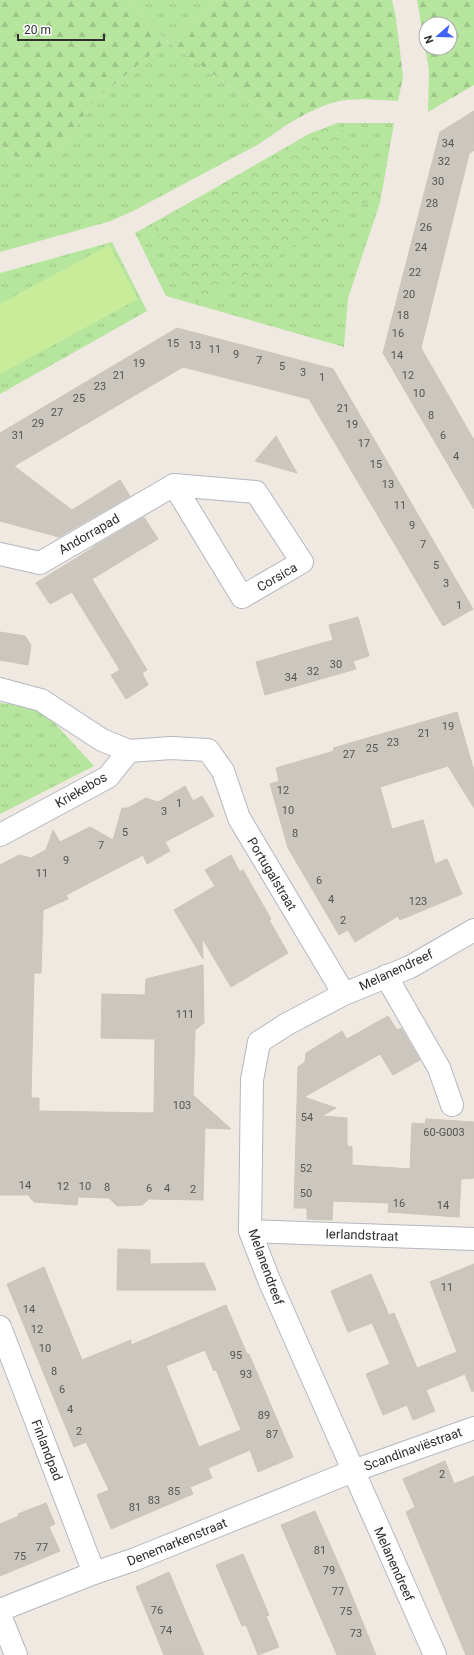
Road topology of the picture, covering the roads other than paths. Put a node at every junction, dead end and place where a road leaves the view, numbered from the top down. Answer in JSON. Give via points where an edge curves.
{"nodes":[{"id":1,"x":174,"y":485,"type":"junction"},
{"id":2,"x":0,"y":554,"type":"edge"},
{"id":3,"x":0,"y":689,"type":"edge"},
{"id":4,"x":129,"y":751,"type":"junction"},
{"id":5,"x":0,"y":836,"type":"edge"},
{"id":6,"x":474,"y":930,"type":"edge"},
{"id":7,"x":386,"y":976,"type":"junction"},
{"id":8,"x":344,"y":994,"type":"junction"},
{"id":9,"x":452,"y":1105,"type":"dead end"},
{"id":10,"x":250,"y":1231,"type":"junction"},
{"id":11,"x":474,"y":1239,"type":"edge"},
{"id":12,"x":0,"y":1326,"type":"edge"},
{"id":13,"x":474,"y":1428,"type":"edge"},
{"id":14,"x":353,"y":1470,"type":"junction"},
{"id":15,"x":94,"y":1573,"type":"junction"},
{"id":16,"x":0,"y":1610,"type":"edge"},
{"id":17,"x":0,"y":1615,"type":"edge"},
{"id":18,"x":16,"y":1655,"type":"edge"},
{"id":19,"x":435,"y":1655,"type":"edge"}],
"edges":[{"from":1,"to":1,"type":"street","name":"Corsica","via":[[242,597],[302,562],[256,492]]},
{"from":1,"to":2,"type":"street","name":"Andorrapad","via":[[40,563]]},
{"from":3,"to":4,"type":"street","via":[[41,700],[102,740]]},
{"from":4,"to":5,"type":"street","name":"Kriekebos","via":[[108,777]]},
{"from":4,"to":8,"type":"street","name":"Portugalstraat","via":[[171,748],[208,750],[223,771],[239,818]]},
{"from":6,"to":7,"type":"street","name":"Melanendreef","via":[[410,967]]},
{"from":7,"to":8,"type":"street","name":"Melanendreef"},
{"from":7,"to":9,"type":"street","via":[[439,1068]]},
{"from":8,"to":10,"type":"street","name":"Melanendreef","via":[[259,1042],[252,1080]]},
{"from":10,"to":11,"type":"street","name":"Ierlandstraat"},
{"from":10,"to":14,"type":"street","name":"Melanendreef"},
{"from":12,"to":15,"type":"street","name":"Finlandpad"},
{"from":13,"to":14,"type":"street","name":"Scandinaviëstraat"},
{"from":14,"to":15,"type":"street","name":"Denemarkenstraat"},
{"from":14,"to":19,"type":"street","name":"Melanendreef"},
{"from":15,"to":16,"type":"street","name":"Denemarkenstraat"},
{"from":17,"to":18,"type":"street"}]}
